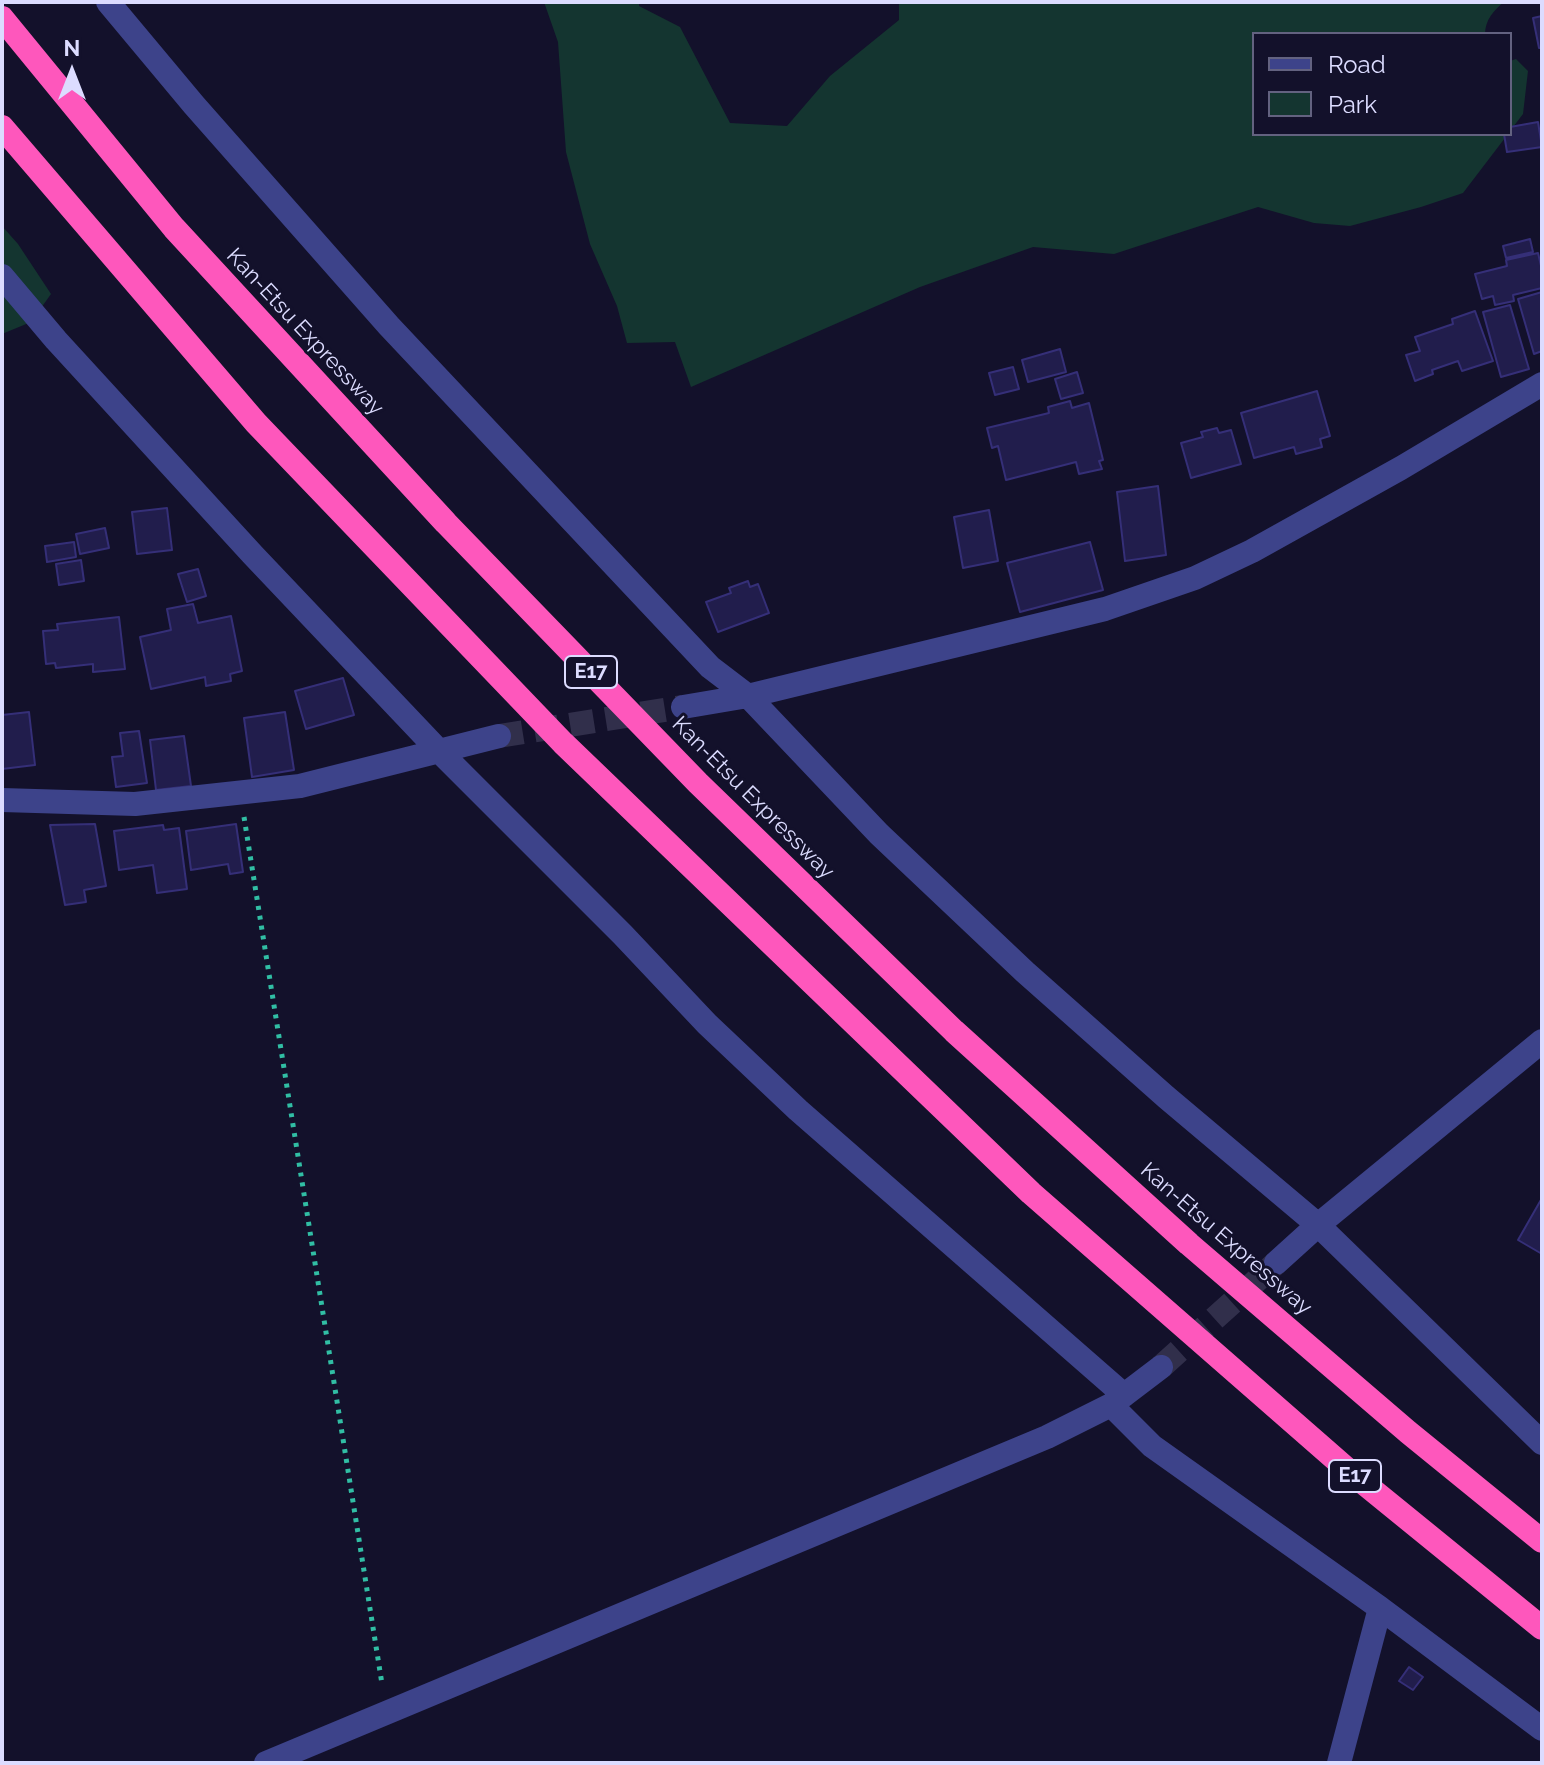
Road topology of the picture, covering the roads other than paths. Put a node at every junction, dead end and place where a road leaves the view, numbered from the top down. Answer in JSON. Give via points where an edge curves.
{"nodes":[{"id":1,"x":108,"y":2,"type":"edge"},
{"id":2,"x":2,"y":18,"type":"edge"},
{"id":3,"x":2,"y":127,"type":"edge"},
{"id":4,"x":2,"y":276,"type":"edge"},
{"id":5,"x":1542,"y":384,"type":"edge"},
{"id":6,"x":748,"y":696,"type":"junction"},
{"id":7,"x":683,"y":707,"type":"tunnel mouth"},
{"id":8,"x":499,"y":736,"type":"tunnel mouth"},
{"id":9,"x":439,"y":751,"type":"junction"},
{"id":10,"x":2,"y":800,"type":"edge"},
{"id":11,"x":1542,"y":1041,"type":"edge"},
{"id":12,"x":1318,"y":1225,"type":"junction"},
{"id":13,"x":1276,"y":1263,"type":"tunnel mouth"},
{"id":14,"x":1161,"y":1367,"type":"tunnel mouth"},
{"id":15,"x":1118,"y":1400,"type":"junction"},
{"id":16,"x":1542,"y":1443,"type":"edge"},
{"id":17,"x":1542,"y":1541,"type":"edge"},
{"id":18,"x":1380,"y":1608,"type":"junction"},
{"id":19,"x":1542,"y":1628,"type":"edge"},
{"id":20,"x":1542,"y":1729,"type":"edge"},
{"id":21,"x":266,"y":1763,"type":"edge"},
{"id":22,"x":1339,"y":1763,"type":"edge"}],
"edges":[{"from":1,"to":6,"type":"street","via":[[389,326],[710,667]]},
{"from":2,"to":17,"type":"highway","name":"Kan-Etsu Expressway","number":"E17","via":[[174,228],[446,523],[698,783],[954,1031],[1189,1244]]},
{"from":3,"to":19,"type":"highway","number":"E17","via":[[256,423],[563,743],[1031,1193],[1349,1471]]},
{"from":4,"to":9,"type":"street","via":[[253,555]]},
{"from":5,"to":6,"type":"street","via":[[1387,476],[1195,578],[1105,609]]},
{"from":6,"to":7,"type":"street"},
{"from":6,"to":12,"type":"street","via":[[879,834],[1025,972]]},
{"from":8,"to":9,"type":"street"},
{"from":9,"to":10,"type":"street","via":[[300,786],[240,793],[135,804]]},
{"from":9,"to":15,"type":"street","via":[[707,1024]]},
{"from":11,"to":12,"type":"street"},
{"from":12,"to":13,"type":"street"},
{"from":12,"to":16,"type":"street"},
{"from":14,"to":15,"type":"street"},
{"from":15,"to":18,"type":"street","via":[[1152,1446]]},
{"from":15,"to":21,"type":"street","via":[[956,1476]]},
{"from":18,"to":20,"type":"street"},
{"from":18,"to":22,"type":"street"}]}
